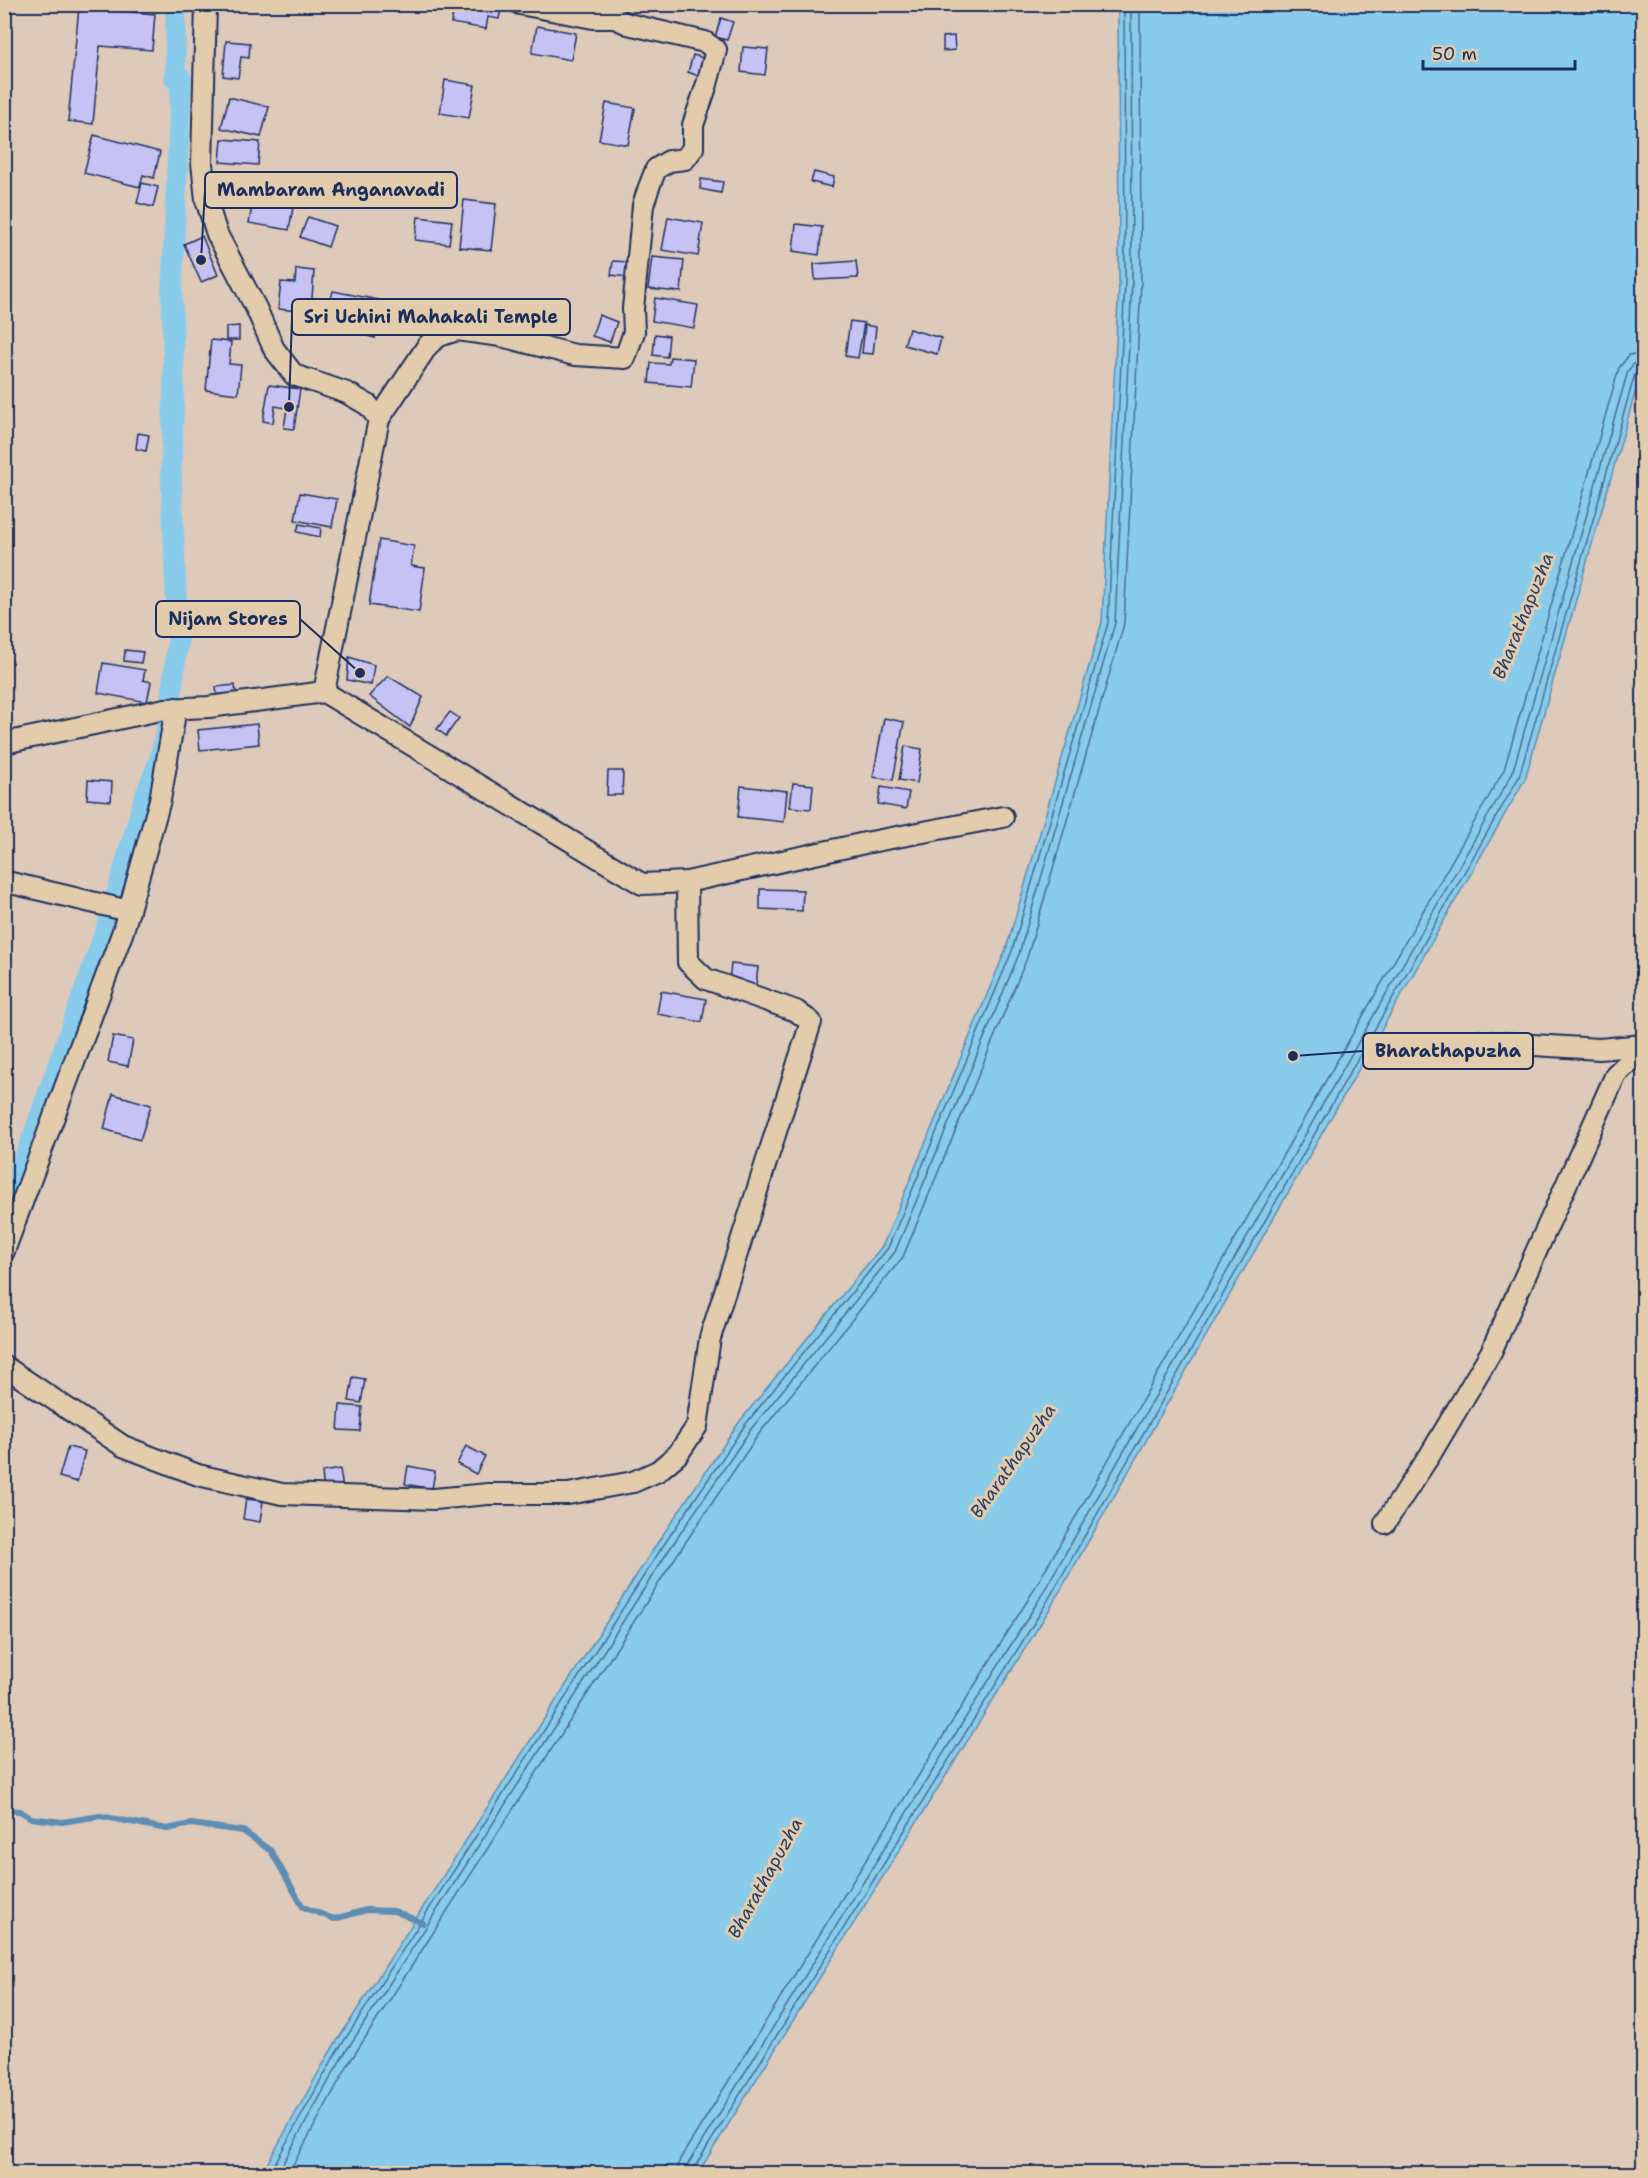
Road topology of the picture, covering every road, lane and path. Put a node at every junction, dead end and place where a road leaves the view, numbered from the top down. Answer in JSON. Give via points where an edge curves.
{"nodes":[{"id":1,"x":206,"y":4,"type":"edge"},
{"id":2,"x":520,"y":4,"type":"edge"},
{"id":3,"x":379,"y":419,"type":"junction"},
{"id":4,"x":324,"y":692,"type":"junction"},
{"id":5,"x":176,"y":708,"type":"junction"},
{"id":6,"x":4,"y":744,"type":"edge"},
{"id":7,"x":1003,"y":817,"type":"dead end"},
{"id":8,"x":7,"y":882,"type":"dead end"},
{"id":9,"x":687,"y":882,"type":"junction"},
{"id":10,"x":129,"y":911,"type":"junction"},
{"id":11,"x":1469,"y":1041,"type":"dead end"},
{"id":12,"x":1644,"y":1046,"type":"edge"},
{"id":13,"x":4,"y":1251,"type":"edge"},
{"id":14,"x":4,"y":1366,"type":"edge"},
{"id":15,"x":1384,"y":1523,"type":"dead end"}],
"edges":[{"from":1,"to":3,"type":"street","via":[[202,163],[206,200],[217,234],[274,349],[294,375],[347,393],[368,405]]},
{"from":2,"to":3,"type":"street","via":[[593,18],[615,18],[705,42],[716,50],[693,125],[693,148],[685,159],[669,161],[657,169],[648,187],[634,298],[634,332],[625,357],[615,358],[574,356],[501,336],[457,330],[439,336],[428,345]]},
{"from":3,"to":4,"type":"street"},
{"from":4,"to":5,"type":"street"},
{"from":4,"to":9,"type":"street","via":[[642,884]]},
{"from":5,"to":6,"type":"street"},
{"from":5,"to":10,"type":"street","via":[[160,800]]},
{"from":7,"to":9,"type":"street"},
{"from":8,"to":10,"type":"street"},
{"from":9,"to":14,"type":"street","via":[[688,962],[706,979],[796,1011],[811,1022],[711,1338],[697,1426],[678,1454],[658,1471],[633,1482],[568,1494],[434,1499],[282,1494],[198,1475],[123,1446]]},
{"from":10,"to":13,"type":"street"},
{"from":11,"to":12,"type":"street","via":[[1599,1048]]},
{"from":12,"to":15,"type":"street","via":[[1616,1074],[1491,1352]]}]}
